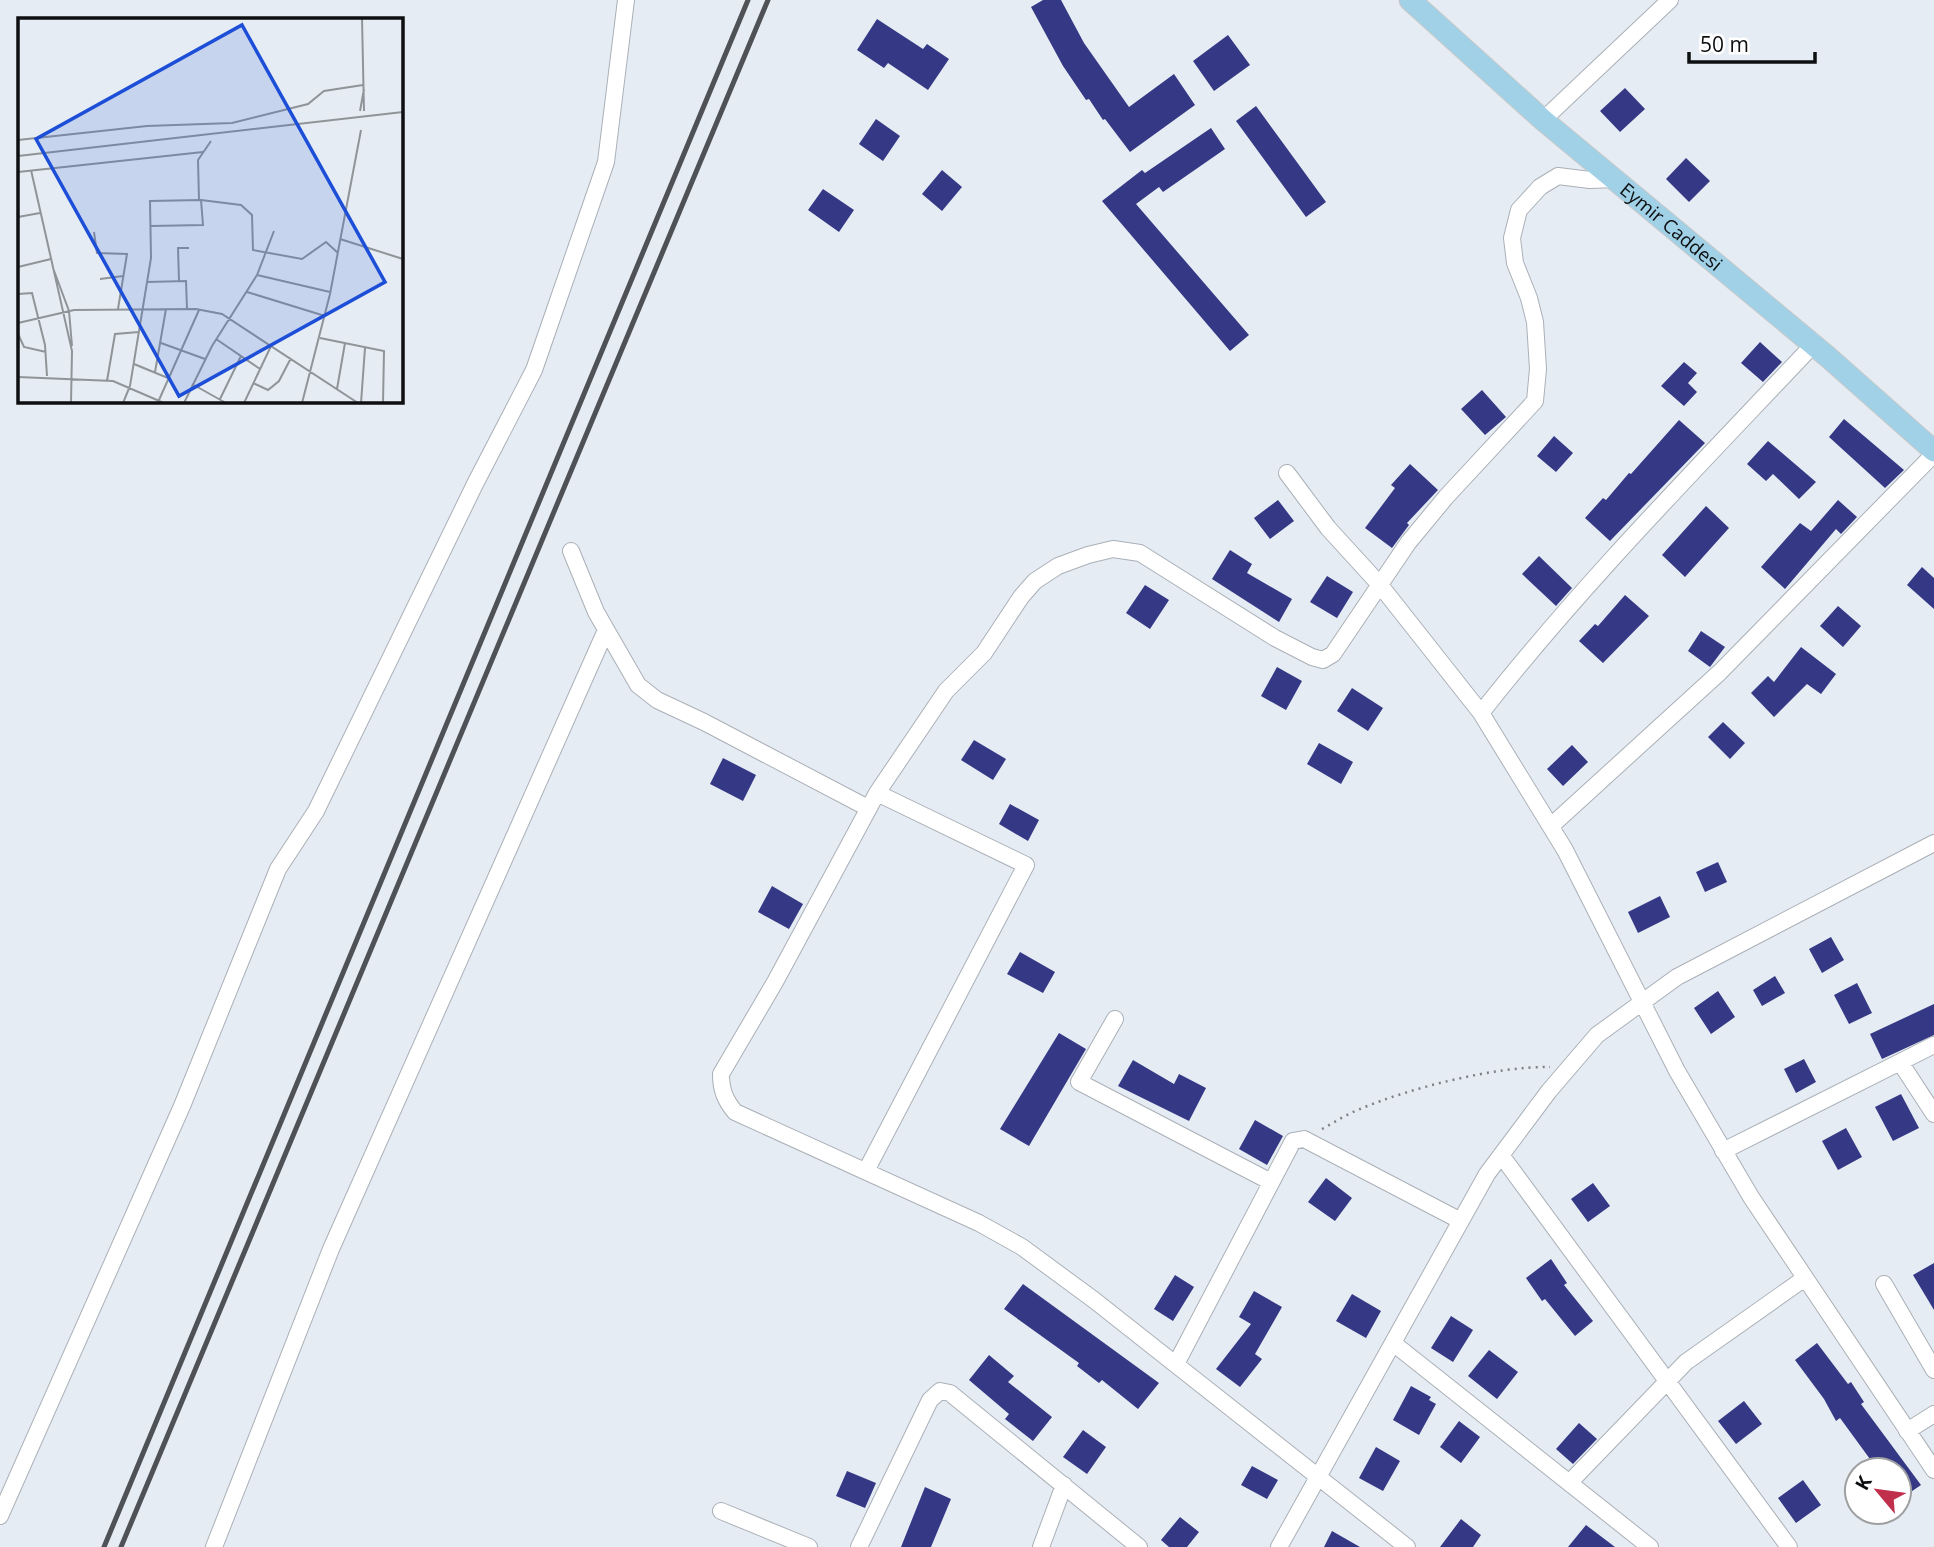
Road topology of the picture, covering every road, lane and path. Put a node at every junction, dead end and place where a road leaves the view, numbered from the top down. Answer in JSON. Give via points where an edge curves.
{"nodes":[{"id":1,"x":626,"y":0,"type":"edge"},
{"id":2,"x":1410,"y":0,"type":"edge"},
{"id":3,"x":1670,"y":0,"type":"edge"},
{"id":4,"x":1543,"y":120,"type":"junction"},
{"id":5,"x":1616,"y":179,"type":"junction"},
{"id":6,"x":1813,"y":345,"type":"junction"},
{"id":7,"x":1934,"y":453,"type":"edge"},
{"id":8,"x":1287,"y":473,"type":"dead end"},
{"id":9,"x":571,"y":551,"type":"dead end"},
{"id":10,"x":1380,"y":585,"type":"junction"},
{"id":11,"x":606,"y":630,"type":"junction"},
{"id":12,"x":1481,"y":713,"type":"junction"},
{"id":13,"x":877,"y":793,"type":"junction"},
{"id":14,"x":868,"y":808,"type":"junction"},
{"id":15,"x":1550,"y":826,"type":"junction"},
{"id":16,"x":1933,"y":844,"type":"edge"},
{"id":17,"x":1642,"y":1002,"type":"junction"},
{"id":18,"x":1115,"y":1019,"type":"dead end"},
{"id":19,"x":1934,"y":1045,"type":"edge"},
{"id":20,"x":1900,"y":1062,"type":"junction"},
{"id":21,"x":1568,"y":1069,"type":"junction"},
{"id":22,"x":1934,"y":1114,"type":"edge"},
{"id":23,"x":1304,"y":1139,"type":"junction"},
{"id":24,"x":1723,"y":1151,"type":"junction"},
{"id":25,"x":1501,"y":1155,"type":"junction"},
{"id":26,"x":866,"y":1171,"type":"junction"},
{"id":27,"x":1271,"y":1182,"type":"junction"},
{"id":28,"x":1461,"y":1221,"type":"junction"},
{"id":29,"x":1805,"y":1278,"type":"junction"},
{"id":30,"x":1884,"y":1284,"type":"dead end"},
{"id":31,"x":1393,"y":1343,"type":"junction"},
{"id":32,"x":1176,"y":1364,"type":"junction"},
{"id":33,"x":1934,"y":1370,"type":"edge"},
{"id":34,"x":1667,"y":1382,"type":"junction"},
{"id":35,"x":1934,"y":1414,"type":"edge"},
{"id":36,"x":1907,"y":1431,"type":"junction"},
{"id":37,"x":1934,"y":1470,"type":"edge"},
{"id":38,"x":1319,"y":1476,"type":"junction"},
{"id":39,"x":1570,"y":1482,"type":"junction"},
{"id":40,"x":1064,"y":1485,"type":"junction"},
{"id":41,"x":721,"y":1511,"type":"dead end"},
{"id":42,"x":0,"y":1516,"type":"edge"},
{"id":43,"x":214,"y":1547,"type":"edge"},
{"id":44,"x":808,"y":1547,"type":"edge"},
{"id":45,"x":859,"y":1547,"type":"edge"},
{"id":46,"x":1041,"y":1547,"type":"edge"},
{"id":47,"x":1139,"y":1547,"type":"edge"},
{"id":48,"x":1279,"y":1547,"type":"edge"},
{"id":49,"x":1407,"y":1547,"type":"edge"},
{"id":50,"x":1650,"y":1547,"type":"edge"},
{"id":51,"x":1789,"y":1547,"type":"edge"}],
"edges":[{"from":1,"to":42,"type":"street","via":[[606,162],[534,370],[316,811],[278,869],[182,1106]]},
{"from":2,"to":4,"type":"main road","name":"Eymir Caddesi"},
{"from":3,"to":4,"type":"street"},
{"from":4,"to":5,"type":"main road","name":"Eymir Caddesi"},
{"from":5,"to":6,"type":"main road","name":"Eymir Caddesi"},
{"from":5,"to":10,"type":"street","via":[[1559,176],[1540,187],[1519,210],[1512,238],[1515,263],[1535,322],[1535,401],[1446,497]]},
{"from":6,"to":7,"type":"main road","name":"Eymir Caddesi"},
{"from":6,"to":12,"type":"street","via":[[1608,562]]},
{"from":7,"to":15,"type":"street","via":[[1720,672]]},
{"from":8,"to":10,"type":"street","via":[[1328,528]]},
{"from":9,"to":11,"type":"street"},
{"from":10,"to":12,"type":"street"},
{"from":10,"to":13,"type":"street","via":[[1333,654],[1323,660],[1275,638],[1140,553],[1113,549],[1058,566],[1035,581],[984,653],[946,691]]},
{"from":11,"to":14,"type":"street","via":[[638,685],[657,700]]},
{"from":11,"to":43,"type":"street","via":[[331,1249]]},
{"from":12,"to":15,"type":"street"},
{"from":13,"to":14,"type":"street"},
{"from":13,"to":26,"type":"street","via":[[1026,865]]},
{"from":14,"to":26,"type":"street","via":[[728,1061],[721,1089],[735,1112]]},
{"from":15,"to":17,"type":"street"},
{"from":16,"to":17,"type":"street","via":[[1677,977]]},
{"from":17,"to":21,"type":"street","via":[[1597,1035]]},
{"from":17,"to":24,"type":"street"},
{"from":18,"to":27,"type":"street","via":[[1079,1082]]},
{"from":19,"to":20,"type":"street"},
{"from":20,"to":22,"type":"street"},
{"from":20,"to":24,"type":"street"},
{"from":21,"to":23,"type":"path","via":[[1547,1066],[1478,1074],[1361,1108]]},
{"from":21,"to":25,"type":"street"},
{"from":23,"to":27,"type":"street","via":[[1293,1141]]},
{"from":23,"to":28,"type":"street"},
{"from":24,"to":29,"type":"street"},
{"from":25,"to":28,"type":"street"},
{"from":25,"to":34,"type":"street"},
{"from":26,"to":32,"type":"street","via":[[1022,1247]]},
{"from":27,"to":32,"type":"street"},
{"from":28,"to":31,"type":"street"},
{"from":29,"to":34,"type":"street","via":[[1686,1362]]},
{"from":29,"to":36,"type":"street"},
{"from":30,"to":33,"type":"street"},
{"from":31,"to":38,"type":"street"},
{"from":31,"to":39,"type":"street"},
{"from":32,"to":38,"type":"street"},
{"from":34,"to":39,"type":"street"},
{"from":34,"to":51,"type":"street"},
{"from":35,"to":36,"type":"street"},
{"from":36,"to":37,"type":"street"},
{"from":38,"to":48,"type":"street"},
{"from":38,"to":49,"type":"street"},
{"from":39,"to":50,"type":"street"},
{"from":40,"to":45,"type":"street","via":[[950,1393],[940,1391],[930,1400]]},
{"from":40,"to":46,"type":"street"},
{"from":40,"to":47,"type":"street"},
{"from":41,"to":44,"type":"street"}]}
